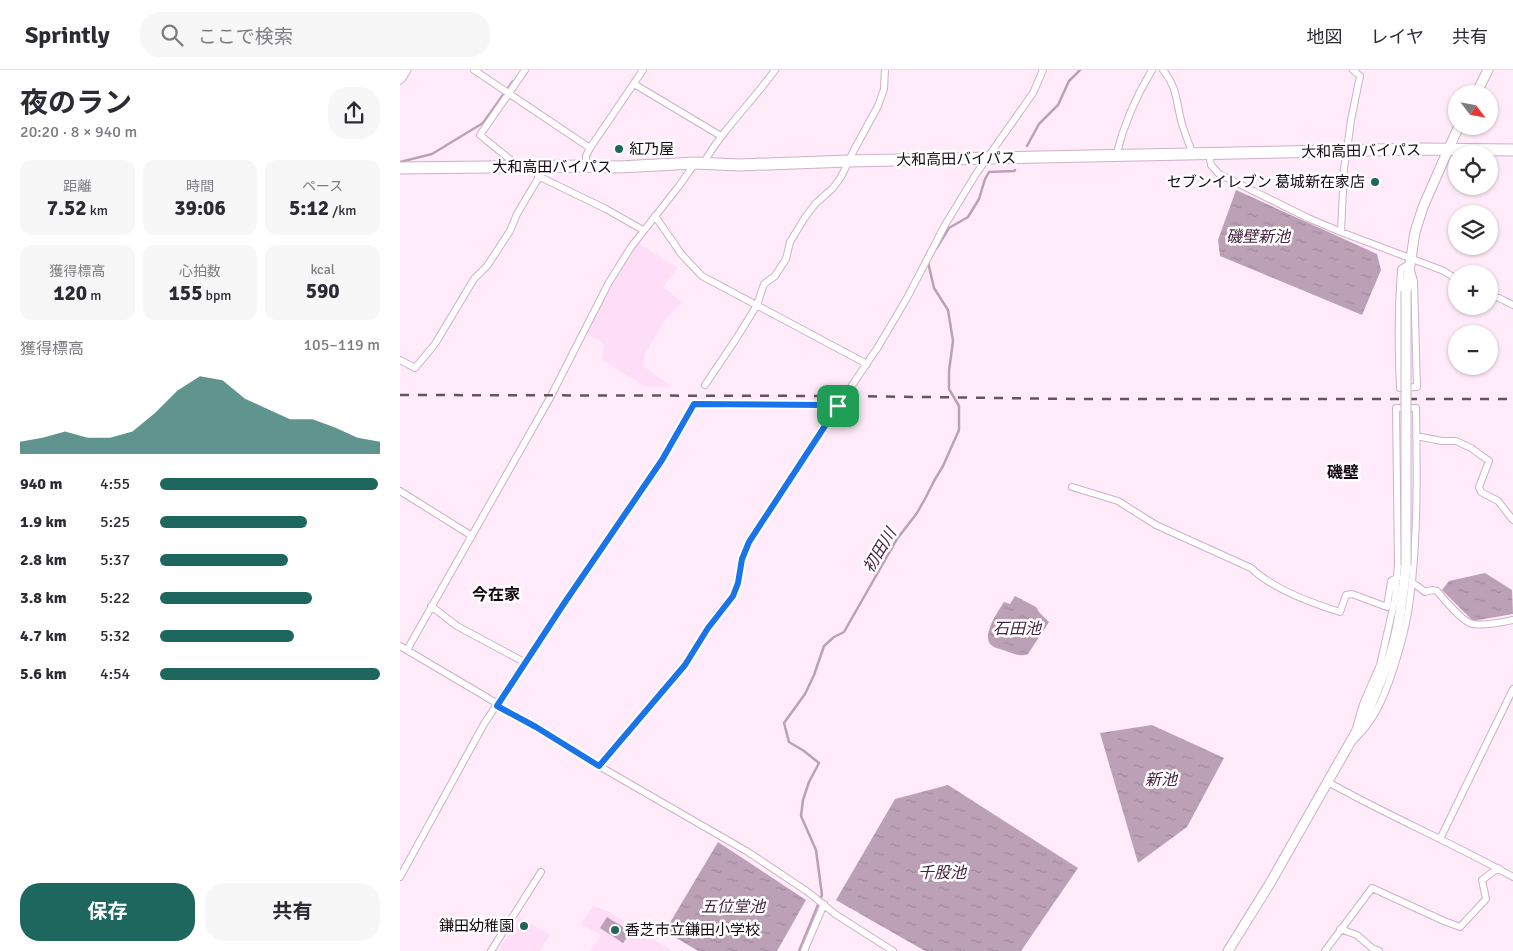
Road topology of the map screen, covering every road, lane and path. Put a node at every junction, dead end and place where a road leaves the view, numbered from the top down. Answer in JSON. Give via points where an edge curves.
{"nodes":[{"id":1,"x":406,"y":70,"type":"edge"},
{"id":2,"x":474,"y":70,"type":"edge"},
{"id":3,"x":525,"y":70,"type":"edge"},
{"id":4,"x":643,"y":70,"type":"edge"},
{"id":5,"x":775,"y":70,"type":"edge"},
{"id":6,"x":885,"y":70,"type":"edge"},
{"id":7,"x":1043,"y":70,"type":"edge"},
{"id":8,"x":1152,"y":70,"type":"edge"},
{"id":9,"x":1163,"y":70,"type":"edge"},
{"id":10,"x":1353,"y":70,"type":"edge"},
{"id":11,"x":1488,"y":70,"type":"edge"},
{"id":12,"x":400,"y":79,"type":"edge"},
{"id":13,"x":634,"y":84,"type":"junction"},
{"id":14,"x":1480,"y":85,"type":"edge"},
{"id":15,"x":509,"y":93,"type":"junction"},
{"id":16,"x":721,"y":136,"type":"junction"},
{"id":17,"x":590,"y":148,"type":"junction"},
{"id":18,"x":1448,"y":150,"type":"joint"},
{"id":19,"x":1498,"y":150,"type":"edge"},
{"id":20,"x":1513,"y":150,"type":"edge"},
{"id":21,"x":1347,"y":151,"type":"junction"},
{"id":22,"x":1193,"y":154,"type":"junction"},
{"id":23,"x":1209,"y":154,"type":"junction"},
{"id":24,"x":1116,"y":156,"type":"junction"},
{"id":25,"x":987,"y":158,"type":"junction"},
{"id":26,"x":848,"y":161,"type":"junction"},
{"id":27,"x":699,"y":163,"type":"junction"},
{"id":28,"x":586,"y":166,"type":"junction"},
{"id":29,"x":519,"y":167,"type":"junction"},
{"id":30,"x":400,"y":168,"type":"edge"},
{"id":31,"x":541,"y":171,"type":"junction"},
{"id":32,"x":655,"y":216,"type":"junction"},
{"id":33,"x":644,"y":230,"type":"junction"},
{"id":34,"x":1340,"y":232,"type":"junction"},
{"id":35,"x":1410,"y":261,"type":"junction"},
{"id":36,"x":1448,"y":274,"type":"edge"},
{"id":37,"x":1498,"y":298,"type":"edge"},
{"id":38,"x":757,"y":304,"type":"junction"},
{"id":39,"x":1513,"y":305,"type":"edge"},
{"id":40,"x":400,"y":360,"type":"edge"},
{"id":41,"x":867,"y":364,"type":"junction"},
{"id":42,"x":705,"y":385,"type":"dead end"},
{"id":43,"x":838,"y":406,"type":"junction"},
{"id":44,"x":1416,"y":436,"type":"junction"},
{"id":45,"x":1072,"y":487,"type":"dead end"},
{"id":46,"x":400,"y":492,"type":"edge"},
{"id":47,"x":1513,"y":520,"type":"edge"},
{"id":48,"x":472,"y":536,"type":"junction"},
{"id":49,"x":1398,"y":577,"type":"junction"},
{"id":50,"x":1412,"y":583,"type":"junction"},
{"id":51,"x":431,"y":606,"type":"junction"},
{"id":52,"x":1513,"y":620,"type":"edge"},
{"id":53,"x":400,"y":646,"type":"edge"},
{"id":54,"x":407,"y":650,"type":"junction"},
{"id":55,"x":524,"y":662,"type":"junction"},
{"id":56,"x":1513,"y":690,"type":"edge"},
{"id":57,"x":498,"y":705,"type":"junction"},
{"id":58,"x":1352,"y":742,"type":"junction"},
{"id":59,"x":599,"y":766,"type":"junction"},
{"id":60,"x":1328,"y":782,"type":"junction"},
{"id":61,"x":1440,"y":839,"type":"junction"},
{"id":62,"x":1498,"y":868,"type":"junction"},
{"id":63,"x":541,"y":872,"type":"dead end"},
{"id":64,"x":400,"y":877,"type":"edge"},
{"id":65,"x":1513,"y":877,"type":"edge"},
{"id":66,"x":821,"y":902,"type":"junction"},
{"id":67,"x":1340,"y":929,"type":"junction"},
{"id":68,"x":1371,"y":949,"type":"edge"},
{"id":69,"x":491,"y":951,"type":"edge"},
{"id":70,"x":804,"y":951,"type":"edge"},
{"id":71,"x":893,"y":951,"type":"edge"},
{"id":72,"x":1228,"y":951,"type":"edge"},
{"id":73,"x":1325,"y":951,"type":"edge"},
{"id":74,"x":1379,"y":951,"type":"edge"}],
"edges":[{"from":1,"to":12,"type":"street"},
{"from":2,"to":15,"type":"street"},
{"from":3,"to":15,"type":"street"},
{"from":4,"to":13,"type":"street"},
{"from":5,"to":16,"type":"street"},
{"from":6,"to":26,"type":"street","via":[[884,89],[878,106]]},
{"from":7,"to":25,"type":"street","via":[[1033,93]]},
{"from":8,"to":24,"type":"street","via":[[1130,111]]},
{"from":9,"to":22,"type":"street","via":[[1175,92],[1182,126]]},
{"from":10,"to":21,"type":"street","via":[[1360,76]]},
{"from":11,"to":14,"type":"street"},
{"from":13,"to":16,"type":"street"},
{"from":13,"to":17,"type":"street"},
{"from":15,"to":17,"type":"street"},
{"from":15,"to":29,"type":"street","via":[[480,135]]},
{"from":16,"to":27,"type":"street"},
{"from":17,"to":28,"type":"street"},
{"from":18,"to":21,"type":"highway","name":"大和高田バイパス"},
{"from":18,"to":35,"type":"street","via":[[1423,208]]},
{"from":19,"to":20,"type":"highway","name":"大和高田バイパス"},
{"from":21,"to":23,"type":"highway","name":"大和高田バイパス"},
{"from":21,"to":34,"type":"street"},
{"from":22,"to":23,"type":"highway","name":"大和高田バイパス"},
{"from":22,"to":24,"type":"highway","name":"大和高田バイパス"},
{"from":23,"to":34,"type":"street","via":[[1211,165],[1219,174]]},
{"from":24,"to":25,"type":"highway","name":"大和高田バイパス"},
{"from":25,"to":26,"type":"highway","name":"大和高田バイパス"},
{"from":25,"to":41,"type":"street","via":[[945,224],[907,298]]},
{"from":26,"to":27,"type":"highway","name":"大和高田バイパス","via":[[739,165]]},
{"from":26,"to":38,"type":"street","via":[[834,188],[815,204],[804,219],[790,242],[786,259],[775,276],[764,284]]},
{"from":27,"to":28,"type":"highway","name":"大和高田バイパス"},
{"from":27,"to":32,"type":"street"},
{"from":28,"to":31,"type":"highway","name":"大和高田バイパス"},
{"from":29,"to":30,"type":"highway","name":"大和高田バイパス"},
{"from":29,"to":31,"type":"highway","name":"大和高田バイパス"},
{"from":31,"to":33,"type":"street"},
{"from":31,"to":40,"type":"street","via":[[510,231],[488,266],[474,279],[435,344],[416,368]]},
{"from":32,"to":33,"type":"street"},
{"from":32,"to":38,"type":"street","via":[[682,255],[702,276]]},
{"from":33,"to":48,"type":"street","via":[[608,284],[551,396]]},
{"from":34,"to":35,"type":"street"},
{"from":35,"to":35,"type":"street","via":[[1414,282],[1417,387],[1400,388],[1398,302],[1401,269]]},
{"from":35,"to":36,"type":"street"},
{"from":35,"to":58,"type":"street","bridge":true,"via":[[1406,291],[1406,565],[1398,628],[1391,653]]},
{"from":37,"to":39,"type":"street"},
{"from":38,"to":41,"type":"street"},
{"from":38,"to":42,"type":"street"},
{"from":41,"to":43,"type":"street"},
{"from":43,"to":55,"type":"street","via":[[694,404],[662,460]]},
{"from":43,"to":59,"type":"street","via":[[749,542],[733,596],[685,665]]},
{"from":44,"to":47,"type":"street","via":[[1456,441],[1489,461],[1479,487],[1481,492],[1498,501]]},
{"from":44,"to":49,"type":"street","via":[[1416,408],[1396,408]]},
{"from":44,"to":50,"type":"street"},
{"from":45,"to":49,"type":"street","via":[[1118,501],[1156,525],[1251,568],[1283,589],[1340,612],[1346,595],[1352,594],[1387,607],[1391,581]]},
{"from":46,"to":48,"type":"street"},
{"from":48,"to":51,"type":"street"},
{"from":49,"to":58,"type":"street","via":[[1380,665],[1363,704]]},
{"from":50,"to":52,"type":"street","via":[[1425,592],[1437,591],[1473,624],[1499,624]]},
{"from":50,"to":58,"type":"street","via":[[1404,630],[1387,686],[1379,706]]},
{"from":51,"to":54,"type":"street"},
{"from":51,"to":55,"type":"street","via":[[457,626]]},
{"from":53,"to":54,"type":"street"},
{"from":54,"to":57,"type":"street"},
{"from":55,"to":57,"type":"street"},
{"from":56,"to":61,"type":"street"},
{"from":57,"to":59,"type":"street"},
{"from":57,"to":64,"type":"street","via":[[484,724]]},
{"from":58,"to":60,"type":"street"},
{"from":59,"to":66,"type":"street","via":[[748,852]]},
{"from":60,"to":61,"type":"street"},
{"from":60,"to":72,"type":"street"},
{"from":61,"to":62,"type":"street"},
{"from":62,"to":65,"type":"street"},
{"from":62,"to":67,"type":"street","via":[[1482,880],[1486,899],[1460,927],[1372,888]]},
{"from":63,"to":69,"type":"street"},
{"from":66,"to":70,"type":"street"},
{"from":66,"to":71,"type":"street"},
{"from":67,"to":68,"type":"street","via":[[1357,935]]},
{"from":67,"to":73,"type":"street"},
{"from":68,"to":74,"type":"street"}]}
